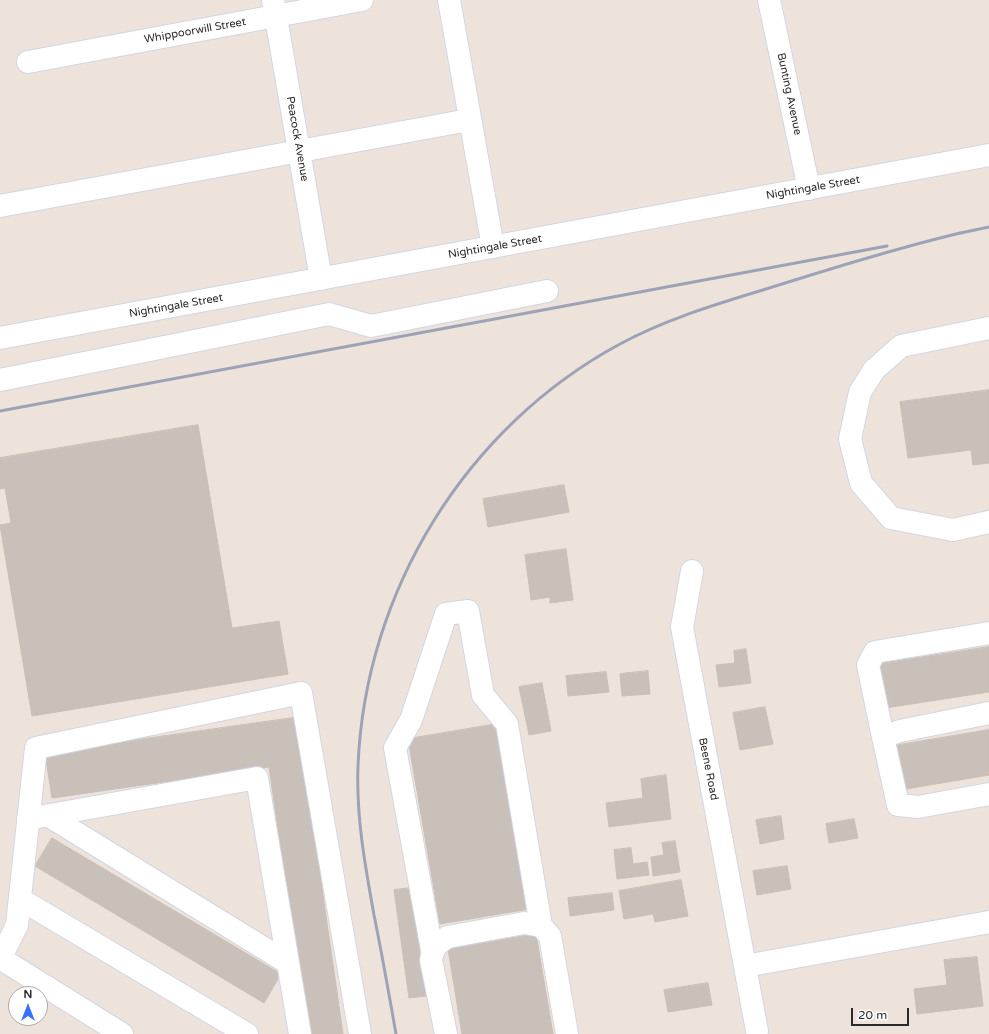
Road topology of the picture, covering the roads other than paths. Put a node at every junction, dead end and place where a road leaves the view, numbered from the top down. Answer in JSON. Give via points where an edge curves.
{"nodes":[{"id":1,"x":362,"y":0,"type":"edge"},
{"id":2,"x":449,"y":0,"type":"edge"},
{"id":3,"x":770,"y":0,"type":"edge"},
{"id":4,"x":274,"y":8,"type":"edge"},
{"id":5,"x":28,"y":62,"type":"dead end"},
{"id":6,"x":470,"y":120,"type":"junction"},
{"id":7,"x":299,"y":151,"type":"junction"},
{"id":8,"x":989,"y":155,"type":"edge"},
{"id":9,"x":809,"y":189,"type":"junction"},
{"id":10,"x":0,"y":206,"type":"edge"},
{"id":11,"x":493,"y":247,"type":"junction"},
{"id":12,"x":321,"y":279,"type":"junction"},
{"id":13,"x":547,"y":291,"type":"dead end"},
{"id":14,"x":989,"y":328,"type":"edge"},
{"id":15,"x":0,"y":338,"type":"edge"},
{"id":16,"x":0,"y":380,"type":"edge"},
{"id":17,"x":989,"y":522,"type":"edge"},
{"id":18,"x":692,"y":571,"type":"dead end"},
{"id":19,"x":989,"y":633,"type":"edge"},
{"id":20,"x":989,"y":713,"type":"edge"},
{"id":21,"x":883,"y":737,"type":"junction"},
{"id":22,"x":989,"y":794,"type":"edge"},
{"id":23,"x":38,"y":818,"type":"junction"},
{"id":24,"x":20,"y":899,"type":"junction"},
{"id":25,"x":989,"y":922,"type":"edge"},
{"id":26,"x":541,"y":926,"type":"junction"},
{"id":27,"x":432,"y":950,"type":"junction"},
{"id":28,"x":0,"y":958,"type":"edge"},
{"id":29,"x":288,"y":963,"type":"junction"},
{"id":30,"x":745,"y":966,"type":"junction"},
{"id":31,"x":757,"y":1031,"type":"dead end"},
{"id":32,"x":122,"y":1034,"type":"edge"},
{"id":33,"x":247,"y":1034,"type":"edge"},
{"id":34,"x":300,"y":1034,"type":"edge"},
{"id":35,"x":360,"y":1034,"type":"edge"},
{"id":36,"x":446,"y":1034,"type":"edge"},
{"id":37,"x":567,"y":1034,"type":"edge"}],
"edges":[{"from":1,"to":4,"type":"street","name":"Whippoorwill Street"},
{"from":2,"to":6,"type":"street"},
{"from":3,"to":9,"type":"street","name":"Bunting Avenue"},
{"from":4,"to":5,"type":"street","name":"Whippoorwill Street"},
{"from":4,"to":7,"type":"street","name":"Peacock Avenue"},
{"from":6,"to":7,"type":"street"},
{"from":6,"to":11,"type":"street"},
{"from":7,"to":10,"type":"street"},
{"from":7,"to":12,"type":"street","name":"Peacock Avenue"},
{"from":8,"to":9,"type":"street","name":"Nightingale Street"},
{"from":9,"to":11,"type":"street","name":"Nightingale Street"},
{"from":11,"to":12,"type":"street","name":"Nightingale Street"},
{"from":12,"to":15,"type":"street","name":"Nightingale Street"},
{"from":13,"to":16,"type":"street","via":[[371,326],[329,314]]},
{"from":14,"to":17,"type":"street","via":[[901,346],[874,370],[860,392],[850,439],[860,483],[891,518],[953,530]]},
{"from":18,"to":30,"type":"street","name":"Beene Road","via":[[682,627]]},
{"from":19,"to":21,"type":"street","via":[[874,652],[868,666]]},
{"from":20,"to":21,"type":"street","via":[[900,731]]},
{"from":21,"to":22,"type":"street","via":[[898,805],[918,807]]},
{"from":23,"to":24,"type":"street"},
{"from":23,"to":29,"type":"street"},
{"from":23,"to":29,"type":"street","via":[[257,778]]},
{"from":23,"to":35,"type":"street","via":[[36,748],[301,693]]},
{"from":24,"to":28,"type":"street","via":[[17,925]]},
{"from":24,"to":33,"type":"street"},
{"from":25,"to":30,"type":"street"},
{"from":26,"to":27,"type":"street","via":[[524,923],[448,937]]},
{"from":26,"to":27,"type":"street","via":[[507,724],[483,695],[468,611],[446,614],[411,720],[396,748]]},
{"from":26,"to":37,"type":"street","via":[[550,936]]},
{"from":27,"to":36,"type":"street","via":[[431,960]]},
{"from":28,"to":32,"type":"street"},
{"from":29,"to":34,"type":"street"},
{"from":30,"to":31,"type":"street","name":"Beene Road"}]}
